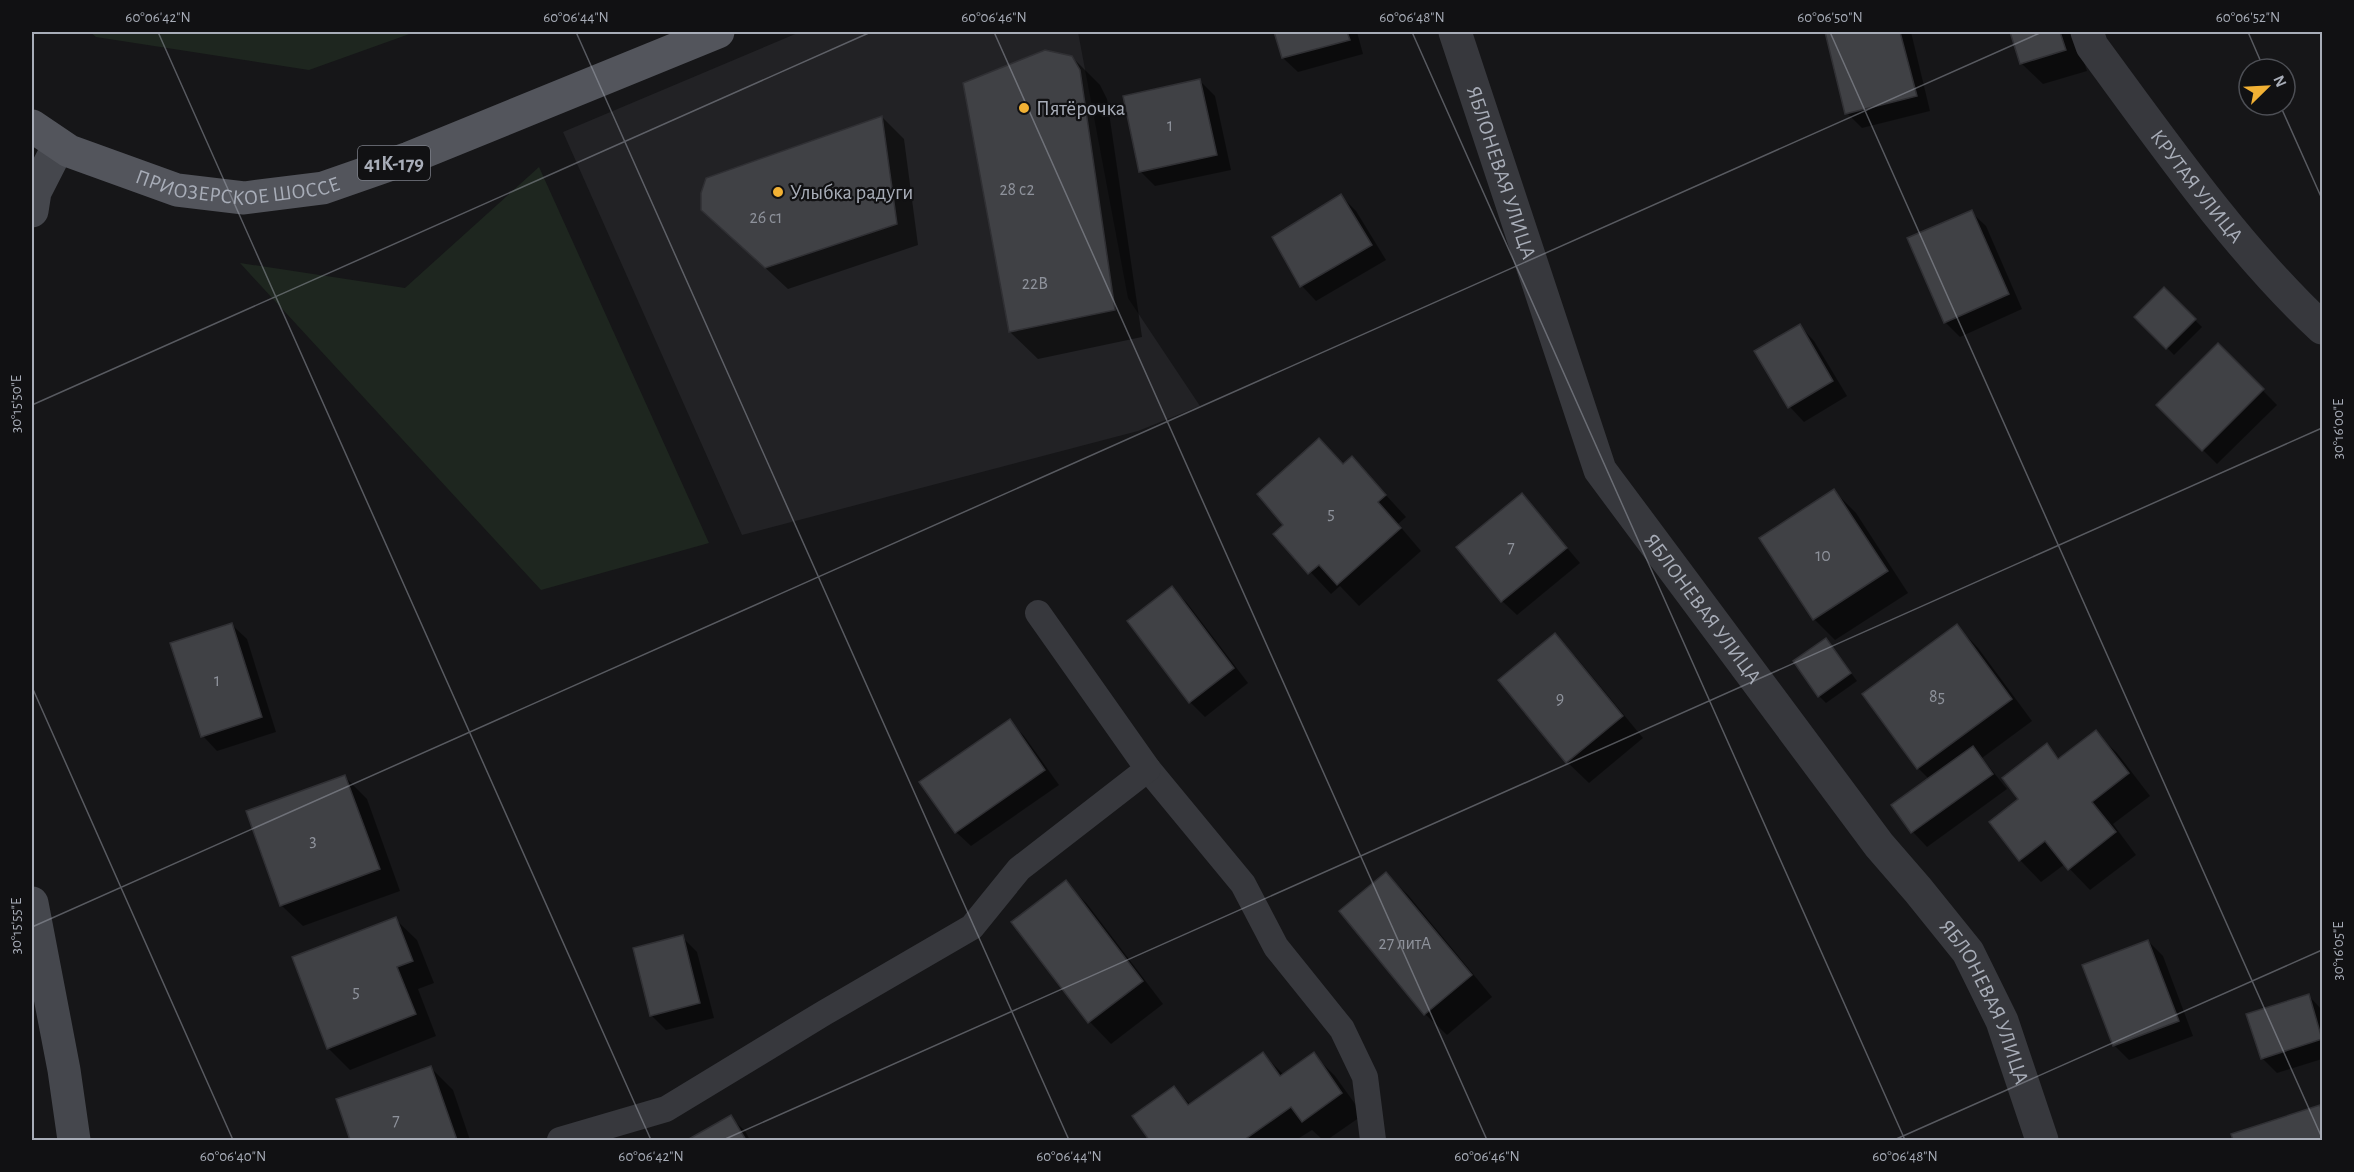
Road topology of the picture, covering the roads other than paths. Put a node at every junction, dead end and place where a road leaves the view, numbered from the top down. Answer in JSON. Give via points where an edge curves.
{"nodes":[{"id":1,"x":718,"y":32,"type":"edge"},
{"id":2,"x":1455,"y":32,"type":"edge"},
{"id":3,"x":2087,"y":32,"type":"edge"},
{"id":4,"x":32,"y":126,"type":"edge"},
{"id":5,"x":59,"y":145,"type":"junction"},
{"id":6,"x":32,"y":211,"type":"edge"},
{"id":7,"x":2315,"y":310,"type":"edge"},
{"id":8,"x":1038,"y":613,"type":"dead end"},
{"id":9,"x":1148,"y":769,"type":"junction"},
{"id":10,"x":32,"y":903,"type":"edge"},
{"id":11,"x":74,"y":1140,"type":"edge"},
{"id":12,"x":560,"y":1140,"type":"edge"},
{"id":13,"x":1373,"y":1140,"type":"edge"},
{"id":14,"x":2042,"y":1140,"type":"edge"}],
"edges":[{"from":1,"to":5,"type":"main road","name":"ПРИОЗЕРСКОЕ ШОССЕ","number":"41К-179","via":[[409,158],[323,188],[244,198],[177,190]]},
{"from":2,"to":14,"type":"street","name":"ЯБЛОНЕВАЯ УЛИЦА","via":[[1600,470],[1879,846],[1968,952],[2002,1021]]},
{"from":3,"to":7,"type":"street","name":"КРУТАЯ УЛИЦА","via":[[2092,46],[2230,228]]},
{"from":4,"to":5,"type":"main road","name":"ПРИОЗЕРСКОЕ ШОССЕ"},
{"from":5,"to":6,"type":"main road","via":[[35,192]]},
{"from":8,"to":9,"type":"lane"},
{"from":9,"to":12,"type":"lane","via":[[1019,869],[972,927],[666,1109]]},
{"from":9,"to":13,"type":"lane","via":[[1243,884],[1276,947],[1342,1029],[1365,1077]]},
{"from":10,"to":11,"type":"main road"}]}
